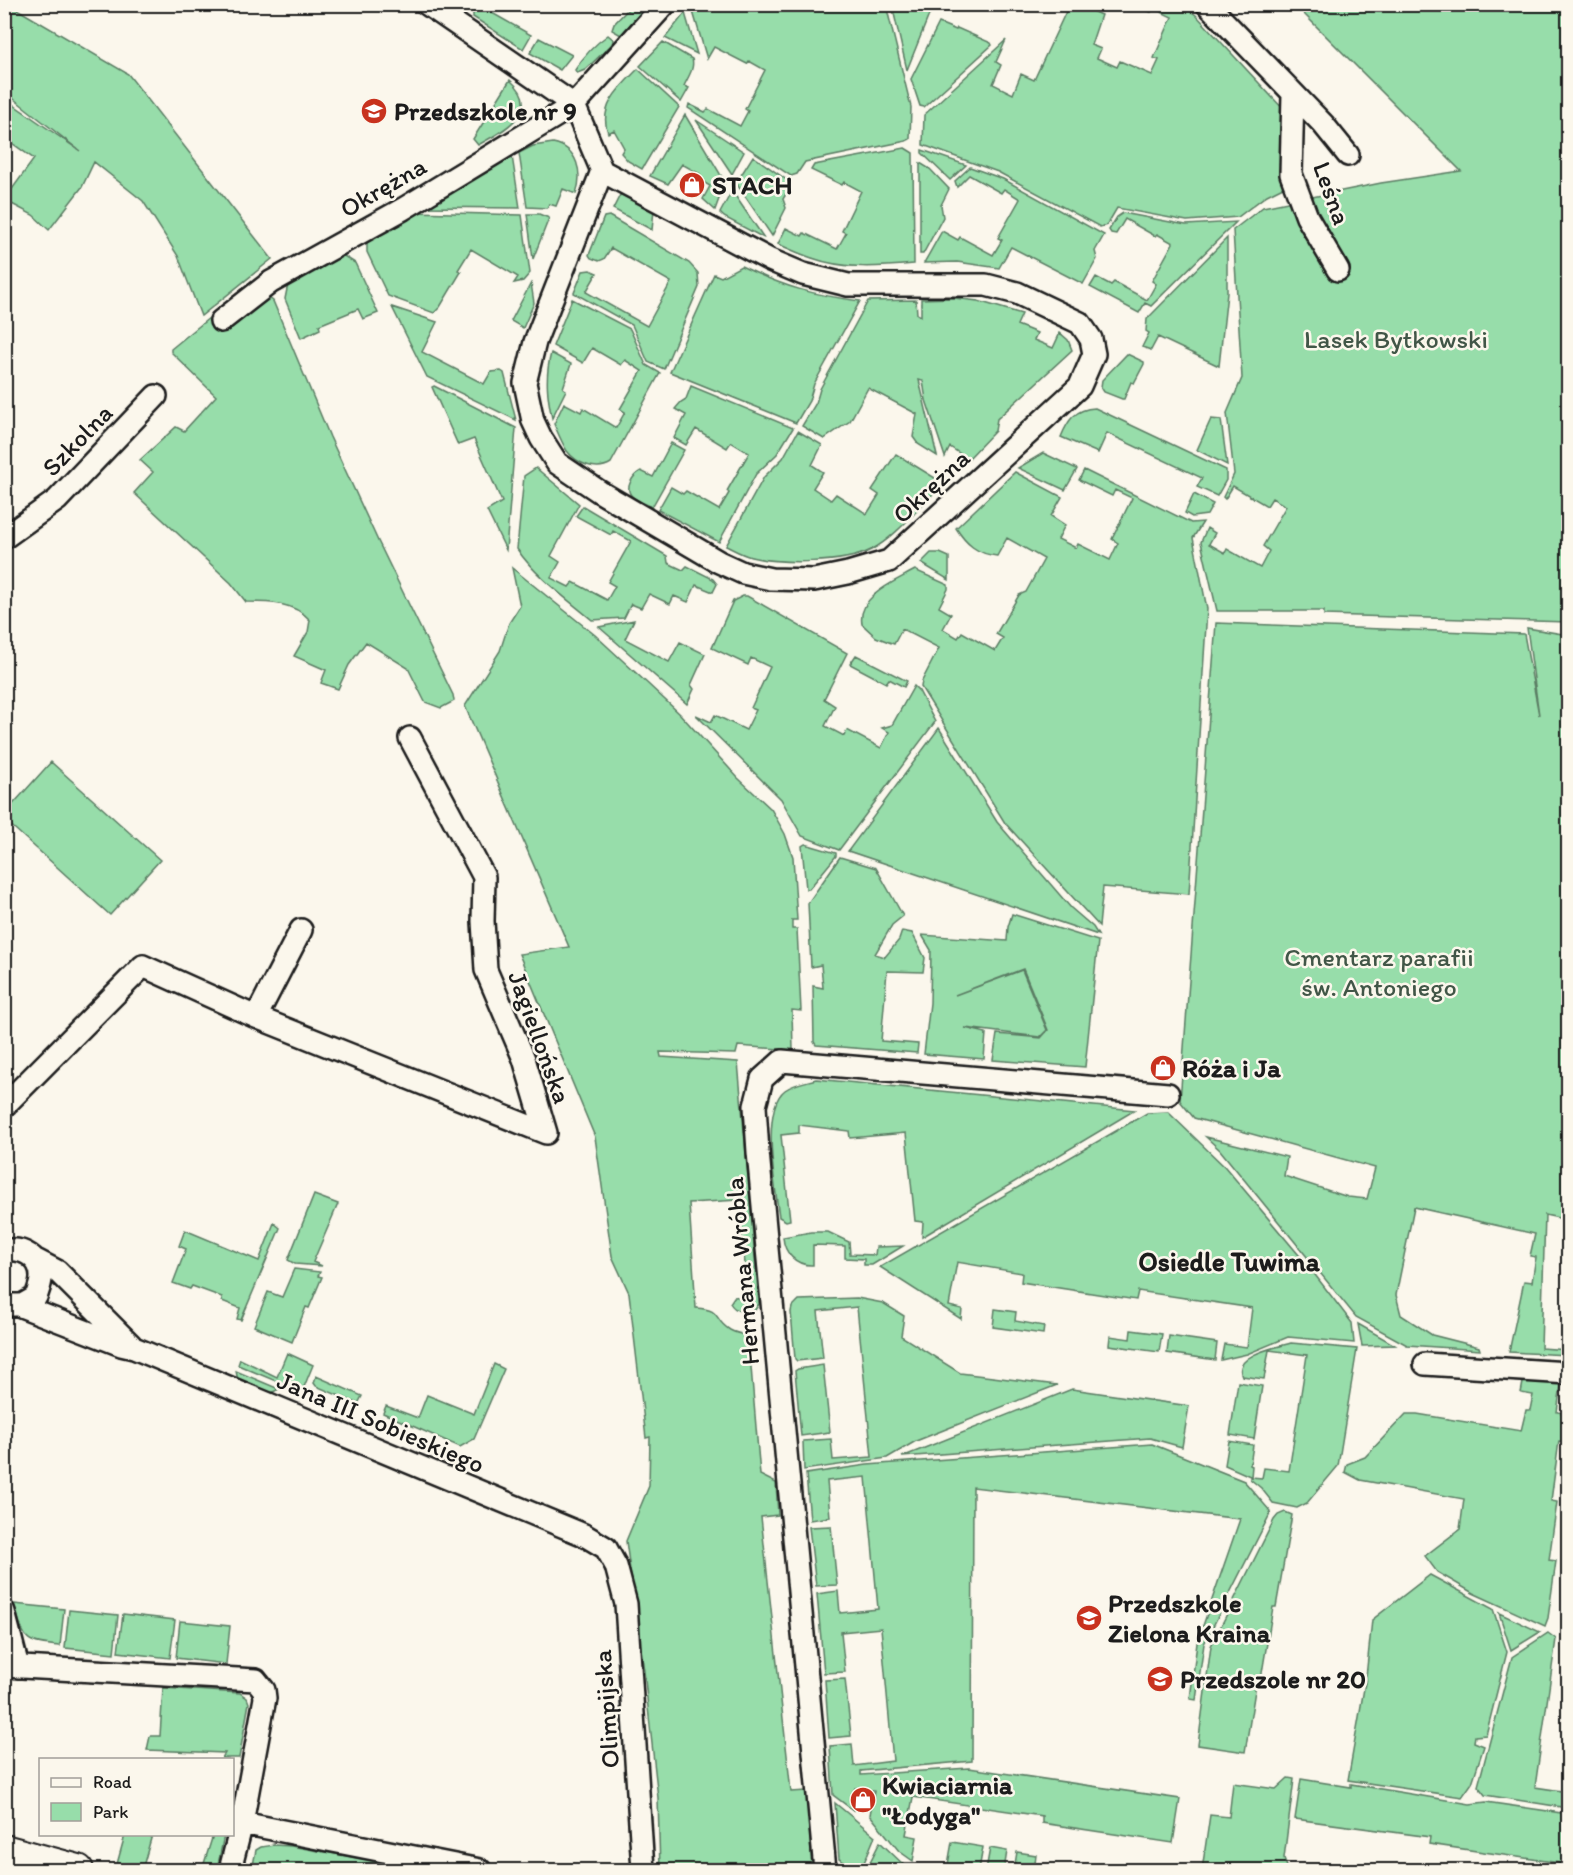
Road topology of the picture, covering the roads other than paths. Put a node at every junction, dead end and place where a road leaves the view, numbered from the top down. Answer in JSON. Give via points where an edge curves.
{"nodes":[{"id":1,"x":427,"y":4,"type":"edge"},
{"id":2,"x":665,"y":4,"type":"edge"},
{"id":3,"x":1207,"y":4,"type":"edge"},
{"id":4,"x":1293,"y":94,"type":"junction"},
{"id":5,"x":574,"y":105,"type":"junction"},
{"id":6,"x":1348,"y":155,"type":"dead end"},
{"id":7,"x":602,"y":171,"type":"junction"},
{"id":8,"x":1338,"y":270,"type":"dead end"},
{"id":9,"x":221,"y":321,"type":"dead end"},
{"id":10,"x":156,"y":396,"type":"dead end"},
{"id":11,"x":4,"y":538,"type":"edge"},
{"id":12,"x":410,"y":738,"type":"dead end"},
{"id":13,"x":300,"y":930,"type":"dead end"},
{"id":14,"x":256,"y":1017,"type":"junction"},
{"id":15,"x":1168,"y":1094,"type":"dead end"},
{"id":16,"x":4,"y":1106,"type":"edge"},
{"id":17,"x":4,"y":1231,"type":"edge"},
{"id":18,"x":19,"y":1253,"type":"edge"},
{"id":19,"x":11,"y":1305,"type":"edge"},
{"id":20,"x":134,"y":1348,"type":"junction"},
{"id":21,"x":1425,"y":1364,"type":"dead end"},
{"id":22,"x":1569,"y":1373,"type":"edge"},
{"id":23,"x":606,"y":1548,"type":"joint"},
{"id":24,"x":4,"y":1612,"type":"edge"},
{"id":25,"x":11,"y":1666,"type":"edge"},
{"id":26,"x":242,"y":1823,"type":"junction"},
{"id":27,"x":4,"y":1850,"type":"edge"},
{"id":28,"x":78,"y":1870,"type":"edge"},
{"id":29,"x":230,"y":1870,"type":"edge"},
{"id":30,"x":480,"y":1870,"type":"edge"},
{"id":31,"x":643,"y":1870,"type":"edge"},
{"id":32,"x":825,"y":1870,"type":"edge"}],
"edges":[{"from":1,"to":5,"type":"street"},
{"from":2,"to":5,"type":"street","name":"Okrężna"},
{"from":3,"to":4,"type":"street","name":"Leśna"},
{"from":4,"to":6,"type":"street","name":"Leśna"},
{"from":4,"to":8,"type":"street","name":"Leśna","via":[[1291,174],[1307,217]]},
{"from":5,"to":7,"type":"street"},
{"from":5,"to":9,"type":"street","name":"Okrężna","via":[[403,209],[271,282]]},
{"from":7,"to":7,"type":"street","name":"Okrężna","via":[[535,342],[525,383],[533,421],[557,463],[733,569],[771,579],[814,580],[889,561],[1083,384],[1094,354],[1091,339],[1080,323],[1017,293],[986,285],[848,285],[803,274],[756,254]]},
{"from":10,"to":11,"type":"street","name":"Szkolna","via":[[57,500]]},
{"from":12,"to":14,"type":"street","name":"Jagiellońska","via":[[484,877],[486,970],[524,1059],[546,1133]]},
{"from":13,"to":14,"type":"street"},
{"from":14,"to":16,"type":"street","name":"Jagiellońska","via":[[143,966]]},
{"from":15,"to":32,"type":"street","name":"Hermana Wróbla","via":[[782,1061],[762,1079],[755,1106],[758,1152]]},
{"from":17,"to":18,"type":"street"},
{"from":18,"to":19,"type":"street","via":[[40,1268],[41,1278],[36,1297]]},
{"from":18,"to":20,"type":"street","name":"Jana III Sobieskiego","via":[[57,1271]]},
{"from":19,"to":20,"type":"street","name":"Jana III Sobieskiego"},
{"from":20,"to":23,"type":"street","name":"Jana III Sobieskiego","via":[[584,1535]]},
{"from":21,"to":22,"type":"street"},
{"from":23,"to":31,"type":"street","name":"Olimpijska","via":[[616,1566],[626,1604]]},
{"from":24,"to":25,"type":"street"},
{"from":25,"to":26,"type":"street","via":[[256,1680],[265,1698]]},
{"from":26,"to":29,"type":"street"},
{"from":26,"to":30,"type":"street"},
{"from":27,"to":28,"type":"street"}]}
